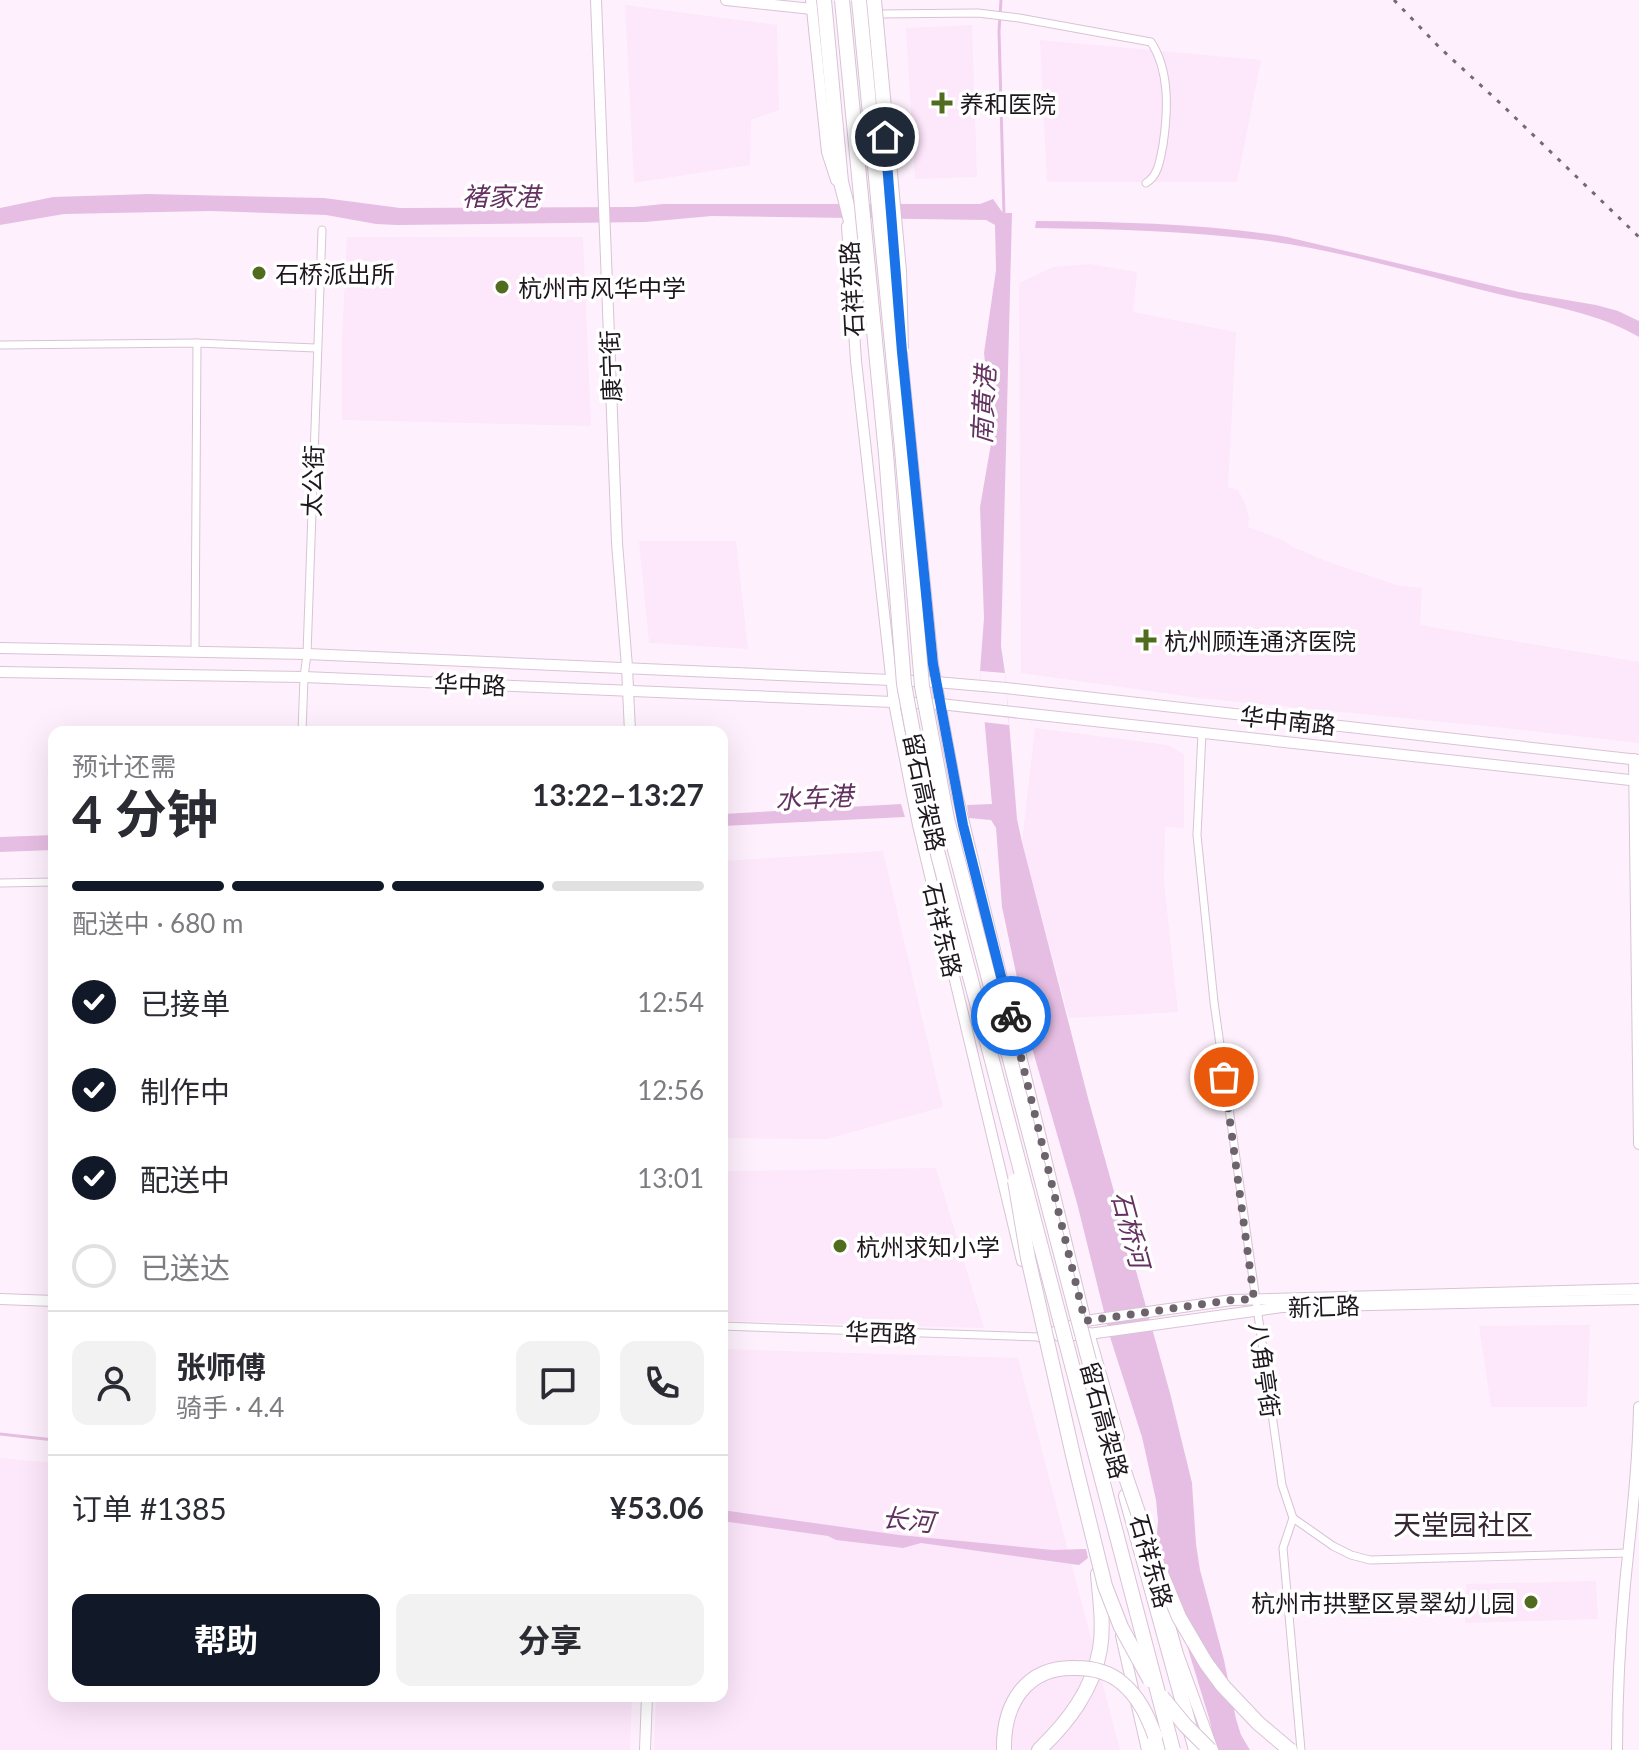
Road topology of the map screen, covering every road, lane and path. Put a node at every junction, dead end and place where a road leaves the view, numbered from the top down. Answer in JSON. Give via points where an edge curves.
{"nodes":[{"id":1,"x":596,"y":0,"type":"edge"},
{"id":2,"x":726,"y":0,"type":"edge"},
{"id":3,"x":842,"y":0,"type":"edge"},
{"id":4,"x":859,"y":0,"type":"edge"},
{"id":5,"x":816,"y":3,"type":"edge"},
{"id":6,"x":875,"y":5,"type":"edge"},
{"id":7,"x":1146,"y":183,"type":"dead end"},
{"id":8,"x":322,"y":230,"type":"dead end"},
{"id":9,"x":871,"y":299,"type":"junction"},
{"id":10,"x":197,"y":343,"type":"junction"},
{"id":11,"x":0,"y":345,"type":"edge"},
{"id":12,"x":316,"y":348,"type":"junction"},
{"id":13,"x":902,"y":449,"type":"junction"},
{"id":14,"x":0,"y":648,"type":"edge"},
{"id":15,"x":195,"y":651,"type":"junction"},
{"id":16,"x":307,"y":654,"type":"junction"},
{"id":17,"x":627,"y":667,"type":"junction"},
{"id":18,"x":0,"y":672,"type":"edge"},
{"id":19,"x":304,"y":677,"type":"junction"},
{"id":20,"x":891,"y":680,"type":"junction"},
{"id":21,"x":936,"y":682,"type":"junction"},
{"id":22,"x":628,"y":691,"type":"junction"},
{"id":23,"x":894,"y":703,"type":"junction"},
{"id":24,"x":940,"y":704,"type":"junction"},
{"id":25,"x":302,"y":726,"type":"edge"},
{"id":26,"x":630,"y":726,"type":"edge"},
{"id":27,"x":1202,"y":733,"type":"junction"},
{"id":28,"x":1636,"y":760,"type":"edge"},
{"id":29,"x":1636,"y":781,"type":"edge"},
{"id":30,"x":48,"y":882,"type":"edge"},
{"id":31,"x":0,"y":883,"type":"edge"},
{"id":32,"x":999,"y":1089,"type":"junction"},
{"id":33,"x":1639,"y":1144,"type":"edge"},
{"id":34,"x":1639,"y":1289,"type":"edge"},
{"id":35,"x":0,"y":1299,"type":"edge"},
{"id":36,"x":1639,"y":1299,"type":"edge"},
{"id":37,"x":48,"y":1301,"type":"edge"},
{"id":38,"x":1255,"y":1305,"type":"junction"},
{"id":39,"x":1085,"y":1321,"type":"junction"},
{"id":40,"x":728,"y":1326,"type":"edge"},
{"id":41,"x":1089,"y":1334,"type":"junction"},
{"id":42,"x":1039,"y":1337,"type":"junction"},
{"id":43,"x":1098,"y":1395,"type":"junction"},
{"id":44,"x":1639,"y":1407,"type":"edge"},
{"id":45,"x":1293,"y":1518,"type":"junction"},
{"id":46,"x":1095,"y":1550,"type":"junction"},
{"id":47,"x":1629,"y":1553,"type":"junction"},
{"id":48,"x":647,"y":1702,"type":"edge"},
{"id":49,"x":645,"y":1750,"type":"edge"},
{"id":50,"x":1004,"y":1750,"type":"edge"},
{"id":51,"x":1039,"y":1750,"type":"edge"},
{"id":52,"x":1147,"y":1750,"type":"edge"},
{"id":53,"x":1159,"y":1750,"type":"edge"},
{"id":54,"x":1173,"y":1750,"type":"edge"},
{"id":55,"x":1196,"y":1750,"type":"edge"},
{"id":56,"x":1211,"y":1750,"type":"edge"},
{"id":57,"x":1290,"y":1750,"type":"edge"},
{"id":58,"x":1301,"y":1750,"type":"edge"},
{"id":59,"x":1617,"y":1750,"type":"edge"}],
"edges":[{"from":1,"to":17,"type":"main road","name":"康宁街","via":[[617,543]]},
{"from":2,"to":5,"type":"main road"},
{"from":3,"to":9,"type":"highway","name":"留石高架路","bridge":true},
{"from":4,"to":13,"type":"highway","name":"留石高架路","bridge":true},
{"from":5,"to":9,"type":"highway","bridge":true,"via":[[841,182]]},
{"from":5,"to":20,"type":"main road","name":"石祥东路","via":[[827,152],[847,222],[856,361]]},
{"from":6,"to":7,"type":"street","via":[[1019,18],[1151,42],[1167,102],[1159,166]]},
{"from":6,"to":13,"type":"highway","bridge":true,"via":[[899,271]]},
{"from":6,"to":21,"type":"main road","name":"石祥东路","bridge":true,"via":[[902,352]]},
{"from":8,"to":12,"type":"street","name":"太公街"},
{"from":9,"to":32,"type":"highway","name":"留石高架路","bridge":true,"via":[[904,684],[930,824]]},
{"from":10,"to":11,"type":"street"},
{"from":10,"to":12,"type":"street"},
{"from":10,"to":15,"type":"street"},
{"from":12,"to":16,"type":"street","name":"太公街"},
{"from":13,"to":43,"type":"highway","name":"留石高架路","bridge":true,"via":[[922,686],[947,819]]},
{"from":14,"to":15,"type":"main road","name":"华中路"},
{"from":15,"to":16,"type":"main road","name":"华中路"},
{"from":16,"to":17,"type":"main road","name":"华中路"},
{"from":16,"to":19,"type":"street","name":"太公街"},
{"from":17,"to":20,"type":"main road","name":"华中路"},
{"from":17,"to":22,"type":"main road","name":"康宁街"},
{"from":18,"to":19,"type":"main road","name":"华中路"},
{"from":19,"to":22,"type":"main road","name":"华中路"},
{"from":19,"to":25,"type":"street","name":"太公街"},
{"from":20,"to":21,"type":"main road","name":"华中路"},
{"from":20,"to":23,"type":"main road","name":"石祥东路"},
{"from":21,"to":24,"type":"main road","name":"石祥东路"},
{"from":21,"to":28,"type":"main road","name":"华中南路"},
{"from":22,"to":23,"type":"main road","name":"华中路"},
{"from":22,"to":26,"type":"main road","name":"康宁街"},
{"from":23,"to":24,"type":"main road","name":"华中路"},
{"from":23,"to":42,"type":"main road","name":"石祥东路"},
{"from":24,"to":27,"type":"main road","name":"华中南路"},
{"from":24,"to":39,"type":"main road","name":"石祥东路","via":[[963,825]]},
{"from":27,"to":29,"type":"main road","name":"华中南路"},
{"from":27,"to":38,"type":"street","name":"八角亭街","via":[[1197,835]]},
{"from":28,"to":29,"type":"main road"},
{"from":29,"to":33,"type":"main road"},
{"from":30,"to":31,"type":"street"},
{"from":32,"to":46,"type":"highway","bridge":true,"via":[[1028,1258]]},
{"from":32,"to":54,"type":"highway","name":"留石高架路","bridge":true},
{"from":34,"to":38,"type":"main road","name":"新汇路"},
{"from":35,"to":37,"type":"main road"},
{"from":36,"to":38,"type":"main road","name":"新汇路"},
{"from":38,"to":39,"type":"main road","name":"新汇路","via":[[1232,1300]]},
{"from":38,"to":41,"type":"main road","name":"新汇路"},
{"from":38,"to":45,"type":"street","name":"八角亭街","via":[[1282,1485]]},
{"from":39,"to":41,"type":"main road","name":"石祥东路"},
{"from":39,"to":42,"type":"main road","name":"新汇路"},
{"from":40,"to":42,"type":"street","name":"华西路"},
{"from":41,"to":42,"type":"main road","name":"新汇路"},
{"from":41,"to":56,"type":"main road","name":"石祥东路","via":[[1178,1654]]},
{"from":42,"to":52,"type":"main road","name":"石祥东路","via":[[1102,1547]]},
{"from":43,"to":55,"type":"highway","name":"留石高架路","bridge":true},
{"from":43,"to":57,"type":"highway","bridge":true,"via":[[1179,1617],[1223,1686]]},
{"from":44,"to":47,"type":"main road"},
{"from":45,"to":47,"type":"street","via":[[1333,1546],[1370,1560]]},
{"from":45,"to":58,"type":"street","via":[[1283,1548]]},
{"from":46,"to":51,"type":"highway","bridge":true,"via":[[1100,1650],[1076,1708]]},
{"from":46,"to":56,"type":"highway","bridge":true,"via":[[1113,1608],[1139,1663],[1172,1711]]},
{"from":47,"to":59,"type":"main road"},
{"from":48,"to":49,"type":"main road"},
{"from":50,"to":53,"type":"highway","bridge":true,"via":[[1007,1718],[1022,1689],[1044,1673],[1069,1668],[1100,1671],[1125,1685],[1148,1718]]}]}
